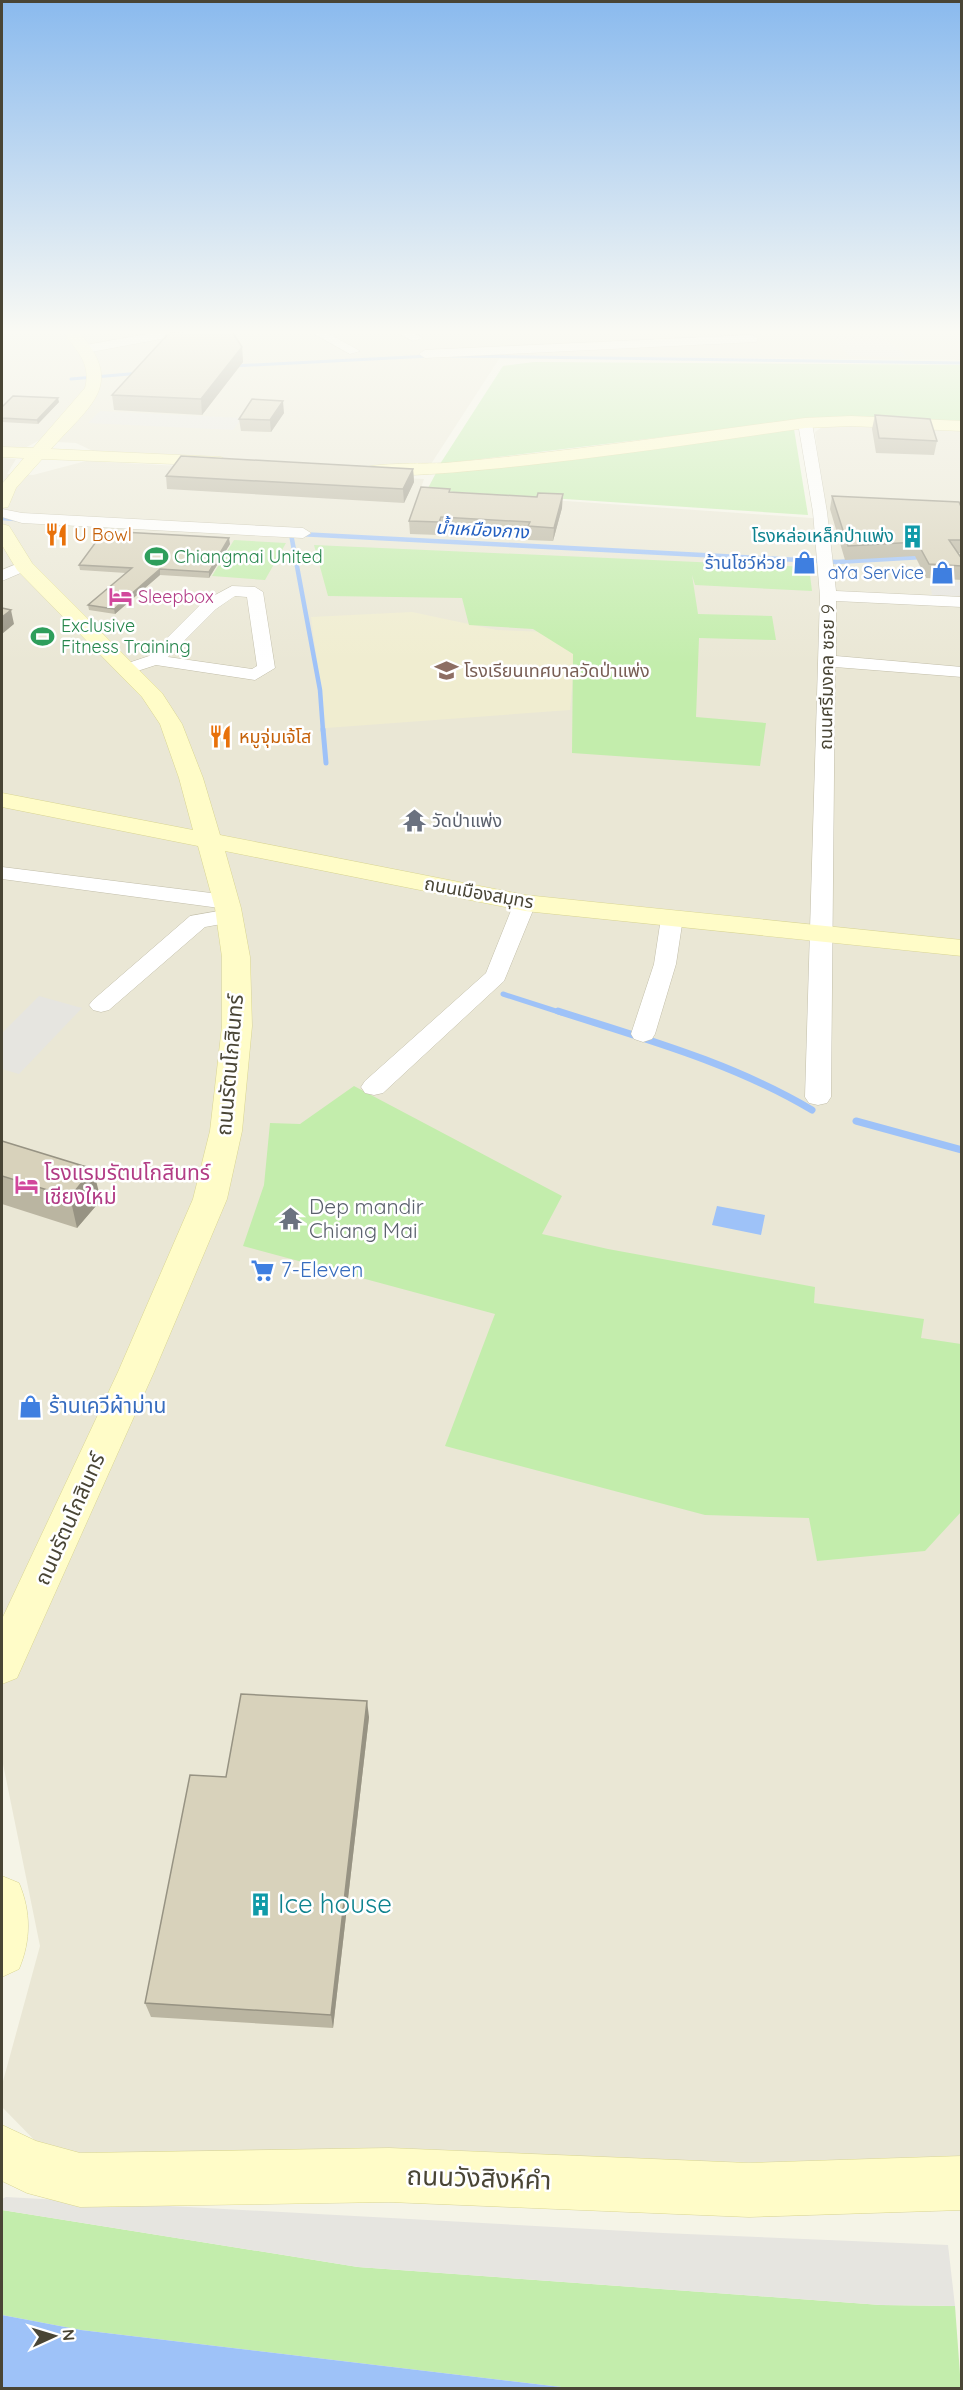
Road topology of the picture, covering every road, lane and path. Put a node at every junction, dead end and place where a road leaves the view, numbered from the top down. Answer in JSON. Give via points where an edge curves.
{"nodes":[{"id":1,"x":48,"y":442,"type":"edge"},
{"id":2,"x":65,"y":442,"type":"edge"},
{"id":3,"x":658,"y":442,"type":"edge"},
{"id":4,"x":808,"y":442,"type":"edge"},
{"id":5,"x":2,"y":452,"type":"edge"},
{"id":6,"x":37,"y":453,"type":"junction"},
{"id":7,"x":103,"y":456,"type":"junction"},
{"id":8,"x":234,"y":463,"type":"edge"},
{"id":9,"x":352,"y":469,"type":"edge"},
{"id":10,"x":10,"y":485,"type":"junction"},
{"id":11,"x":2,"y":503,"type":"edge"},
{"id":12,"x":2,"y":513,"type":"edge"},
{"id":13,"x":3,"y":533,"type":"edge"},
{"id":14,"x":303,"y":533,"type":"dead end"},
{"id":15,"x":24,"y":566,"type":"junction"},
{"id":16,"x":2,"y":576,"type":"edge"},
{"id":17,"x":828,"y":596,"type":"junction"},
{"id":18,"x":962,"y":602,"type":"edge"},
{"id":19,"x":154,"y":660,"type":"junction"},
{"id":20,"x":827,"y":661,"type":"junction"},
{"id":21,"x":128,"y":669,"type":"junction"},
{"id":22,"x":962,"y":672,"type":"edge"},
{"id":23,"x":2,"y":800,"type":"edge"},
{"id":24,"x":210,"y":842,"type":"junction"},
{"id":25,"x":284,"y":856,"type":"junction"},
{"id":26,"x":2,"y":873,"type":"edge"},
{"id":27,"x":525,"y":903,"type":"junction"},
{"id":28,"x":228,"y":909,"type":"junction"},
{"id":29,"x":672,"y":918,"type":"junction"},
{"id":30,"x":820,"y":933,"type":"junction"},
{"id":31,"x":962,"y":948,"type":"edge"},
{"id":32,"x":236,"y":957,"type":"junction"},
{"id":33,"x":101,"y":1005,"type":"dead end"},
{"id":34,"x":643,"y":1034,"type":"dead end"},
{"id":35,"x":374,"y":1086,"type":"dead end"},
{"id":36,"x":818,"y":1097,"type":"dead end"},
{"id":37,"x":2,"y":1664,"type":"edge"},
{"id":38,"x":2,"y":1900,"type":"edge"},
{"id":39,"x":2,"y":1952,"type":"edge"},
{"id":40,"x":2,"y":2152,"type":"edge"},
{"id":41,"x":962,"y":2183,"type":"edge"}],
"edges":[{"from":1,"to":6,"type":"street"},
{"from":2,"to":7,"type":"street","via":[[69,447]]},
{"from":3,"to":9,"type":"street","via":[[439,469]]},
{"from":4,"to":17,"type":"street","name":"ถนนศรีมงคล ซอย 9"},
{"from":5,"to":6,"type":"street"},
{"from":6,"to":7,"type":"street"},
{"from":6,"to":10,"type":"street"},
{"from":7,"to":8,"type":"street"},
{"from":7,"to":10,"type":"street","via":[[43,466]]},
{"from":10,"to":11,"type":"street"},
{"from":12,"to":14,"type":"street","via":[[22,518]]},
{"from":13,"to":15,"type":"street","name":"ถนนรัตนโกสินทร์"},
{"from":15,"to":16,"type":"street"},
{"from":15,"to":21,"type":"street","name":"ถนนรัตนโกสินทร์"},
{"from":17,"to":18,"type":"street"},
{"from":17,"to":20,"type":"street","name":"ถนนศรีมงคล ซอย 9"},
{"from":19,"to":19,"type":"street","via":[[210,605],[232,591],[255,592],[266,668],[255,675]]},
{"from":19,"to":21,"type":"street"},
{"from":20,"to":22,"type":"street"},
{"from":20,"to":30,"type":"street","name":"ถนนศรีมงคล ซอย 9"},
{"from":21,"to":24,"type":"street","name":"ถนนรัตนโกสินทร์","via":[[151,693],[171,724]]},
{"from":23,"to":24,"type":"street","name":"ถนนเมืองสมุทร"},
{"from":24,"to":25,"type":"street","name":"ถนนเมืองสมุทร"},
{"from":24,"to":28,"type":"street","name":"ถนนรัตนโกสินทร์"},
{"from":25,"to":27,"type":"street","name":"ถนนเมืองสมุทร"},
{"from":25,"to":32,"type":"street","via":[[252,862],[240,872],[247,907]]},
{"from":26,"to":28,"type":"street"},
{"from":27,"to":29,"type":"street","name":"ถนนเมืองสมุทร"},
{"from":27,"to":35,"type":"street","via":[[496,976]]},
{"from":28,"to":32,"type":"street","name":"ถนนรัตนโกสินทร์"},
{"from":28,"to":33,"type":"street","via":[[198,921]]},
{"from":29,"to":30,"type":"street","name":"ถนนเมืองสมุทร"},
{"from":29,"to":34,"type":"street","via":[[665,964]]},
{"from":30,"to":31,"type":"street","name":"ถนนเมืองสมุทร"},
{"from":30,"to":36,"type":"street","name":"ถนนศรีมงคล ซอย 9"},
{"from":32,"to":37,"type":"street","name":"ถนนรัตนโกสินทร์","via":[[237,1026],[226,1131],[210,1199],[136,1372]]},
{"from":38,"to":39,"type":"street"},
{"from":40,"to":41,"type":"street","name":"ถนนวังสิงห์คำ","via":[[27,2166],[80,2180],[389,2175],[749,2190]]}]}
